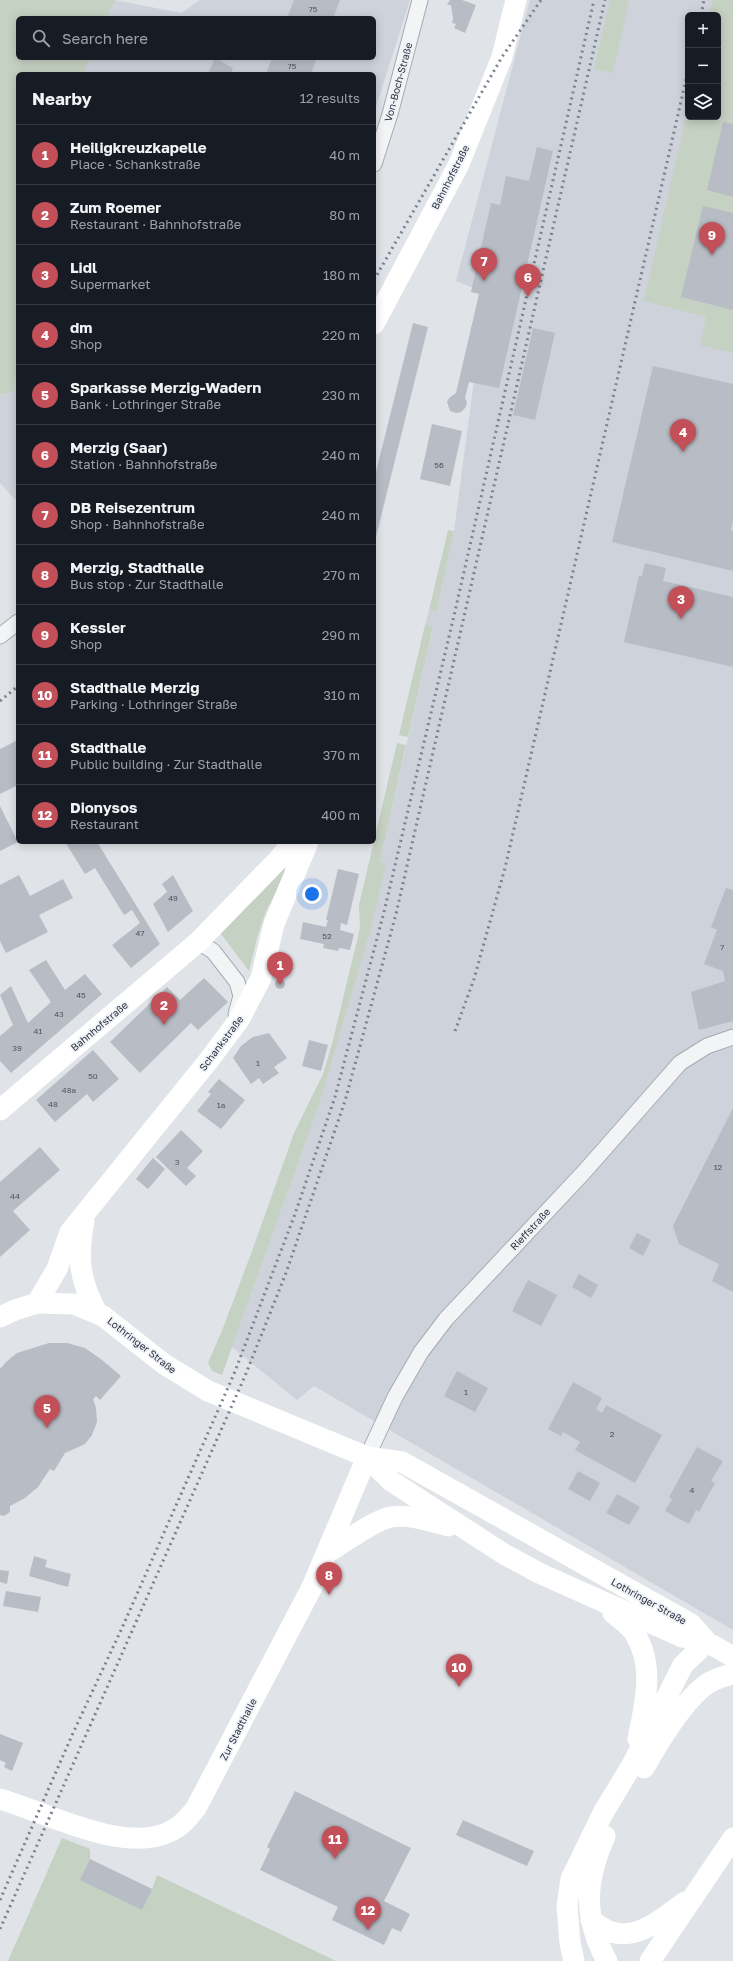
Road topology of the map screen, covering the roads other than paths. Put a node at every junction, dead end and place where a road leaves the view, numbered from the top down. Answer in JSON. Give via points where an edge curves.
{"nodes":[{"id":1,"x":420,"y":0,"type":"edge"},
{"id":2,"x":516,"y":0,"type":"edge"},
{"id":3,"x":376,"y":158,"type":"edge"},
{"id":4,"x":376,"y":320,"type":"edge"},
{"id":5,"x":16,"y":624,"type":"edge"},
{"id":6,"x":0,"y":636,"type":"edge"},
{"id":7,"x":291,"y":844,"type":"edge"},
{"id":8,"x":307,"y":844,"type":"edge"},
{"id":9,"x":198,"y":942,"type":"junction"},
{"id":10,"x":733,"y":1037,"type":"edge"},
{"id":11,"x":223,"y":1042,"type":"junction"},
{"id":12,"x":0,"y":1110,"type":"edge"},
{"id":13,"x":85,"y":1216,"type":"junction"},
{"id":14,"x":38,"y":1303,"type":"junction"},
{"id":15,"x":97,"y":1313,"type":"junction"},
{"id":16,"x":0,"y":1317,"type":"edge"},
{"id":17,"x":367,"y":1457,"type":"junction"},
{"id":18,"x":466,"y":1530,"type":"junction"},
{"id":19,"x":327,"y":1553,"type":"junction"},
{"id":20,"x":598,"y":1601,"type":"junction"},
{"id":21,"x":707,"y":1642,"type":"junction"},
{"id":22,"x":733,"y":1657,"type":"edge"},
{"id":23,"x":733,"y":1674,"type":"edge"},
{"id":24,"x":632,"y":1764,"type":"junction"},
{"id":25,"x":0,"y":1799,"type":"edge"},
{"id":26,"x":733,"y":1838,"type":"edge"},
{"id":27,"x":697,"y":1894,"type":"junction"},
{"id":28,"x":591,"y":1920,"type":"junction"},
{"id":29,"x":574,"y":1961,"type":"edge"},
{"id":30,"x":607,"y":1961,"type":"edge"},
{"id":31,"x":650,"y":1961,"type":"edge"}],
"edges":[{"from":1,"to":3,"type":"street","name":"Von-Boch-Straße"},
{"from":2,"to":4,"type":"main road","name":"Bahnhofstraße","via":[[502,57],[460,164]]},
{"from":5,"to":6,"type":"street"},
{"from":7,"to":9,"type":"main road","name":"Bahnhofstraße"},
{"from":8,"to":11,"type":"main road","name":"Schankstraße","via":[[274,924],[261,978],[239,1020]]},
{"from":9,"to":11,"type":"street","via":[[213,951],[237,982],[241,996],[235,1018]]},
{"from":9,"to":12,"type":"main road","name":"Bahnhofstraße"},
{"from":10,"to":17,"type":"street","name":"Rieffstraße","via":[[707,1046],[680,1063],[584,1172],[446,1319],[421,1352],[395,1397]]},
{"from":11,"to":13,"type":"main road","name":"Schankstraße"},
{"from":13,"to":14,"type":"main road","name":"Schankstraße","via":[[69,1236],[57,1268]]},
{"from":13,"to":15,"type":"main road","name":"Schankstraße","via":[[80,1242],[80,1265],[87,1294]]},
{"from":14,"to":15,"type":"main road","name":"Lothringer Straße","via":[[74,1304]]},
{"from":14,"to":16,"type":"main road","name":"Lothringer Straße"},
{"from":15,"to":17,"type":"main road","name":"Lothringer Straße","via":[[117,1325],[164,1364],[208,1391]]},
{"from":17,"to":18,"type":"main road","name":"Lothringer Straße","via":[[391,1481]]},
{"from":17,"to":19,"type":"main road","name":"Zur Stadthalle"},
{"from":17,"to":21,"type":"main road","name":"Lothringer Straße","via":[[402,1462],[691,1624]]},
{"from":18,"to":19,"type":"main road","via":[[419,1518],[390,1517]]},
{"from":18,"to":20,"type":"main road","name":"Lothringer Straße","via":[[539,1573]]},
{"from":19,"to":25,"type":"main road","name":"Zur Stadthalle","via":[[312,1587],[231,1742],[196,1808],[184,1824],[168,1833],[140,1839],[78,1827]]},
{"from":20,"to":21,"type":"main road","name":"Lothringer Straße","via":[[682,1637]]},
{"from":20,"to":24,"type":"main road","via":[[635,1633],[645,1658],[648,1683]]},
{"from":21,"to":22,"type":"main road"},
{"from":21,"to":24,"type":"main road","via":[[683,1665]]},
{"from":23,"to":28,"type":"main road","via":[[707,1684],[688,1701],[652,1754],[608,1828],[592,1872],[588,1901]]},
{"from":24,"to":29,"type":"main road","via":[[603,1813],[571,1879],[567,1906]]},
{"from":26,"to":27,"type":"main road"},
{"from":27,"to":28,"type":"main road","via":[[653,1924],[627,1934],[614,1933]]},
{"from":27,"to":31,"type":"main road"},
{"from":28,"to":30,"type":"main road","via":[[597,1942]]}]}
